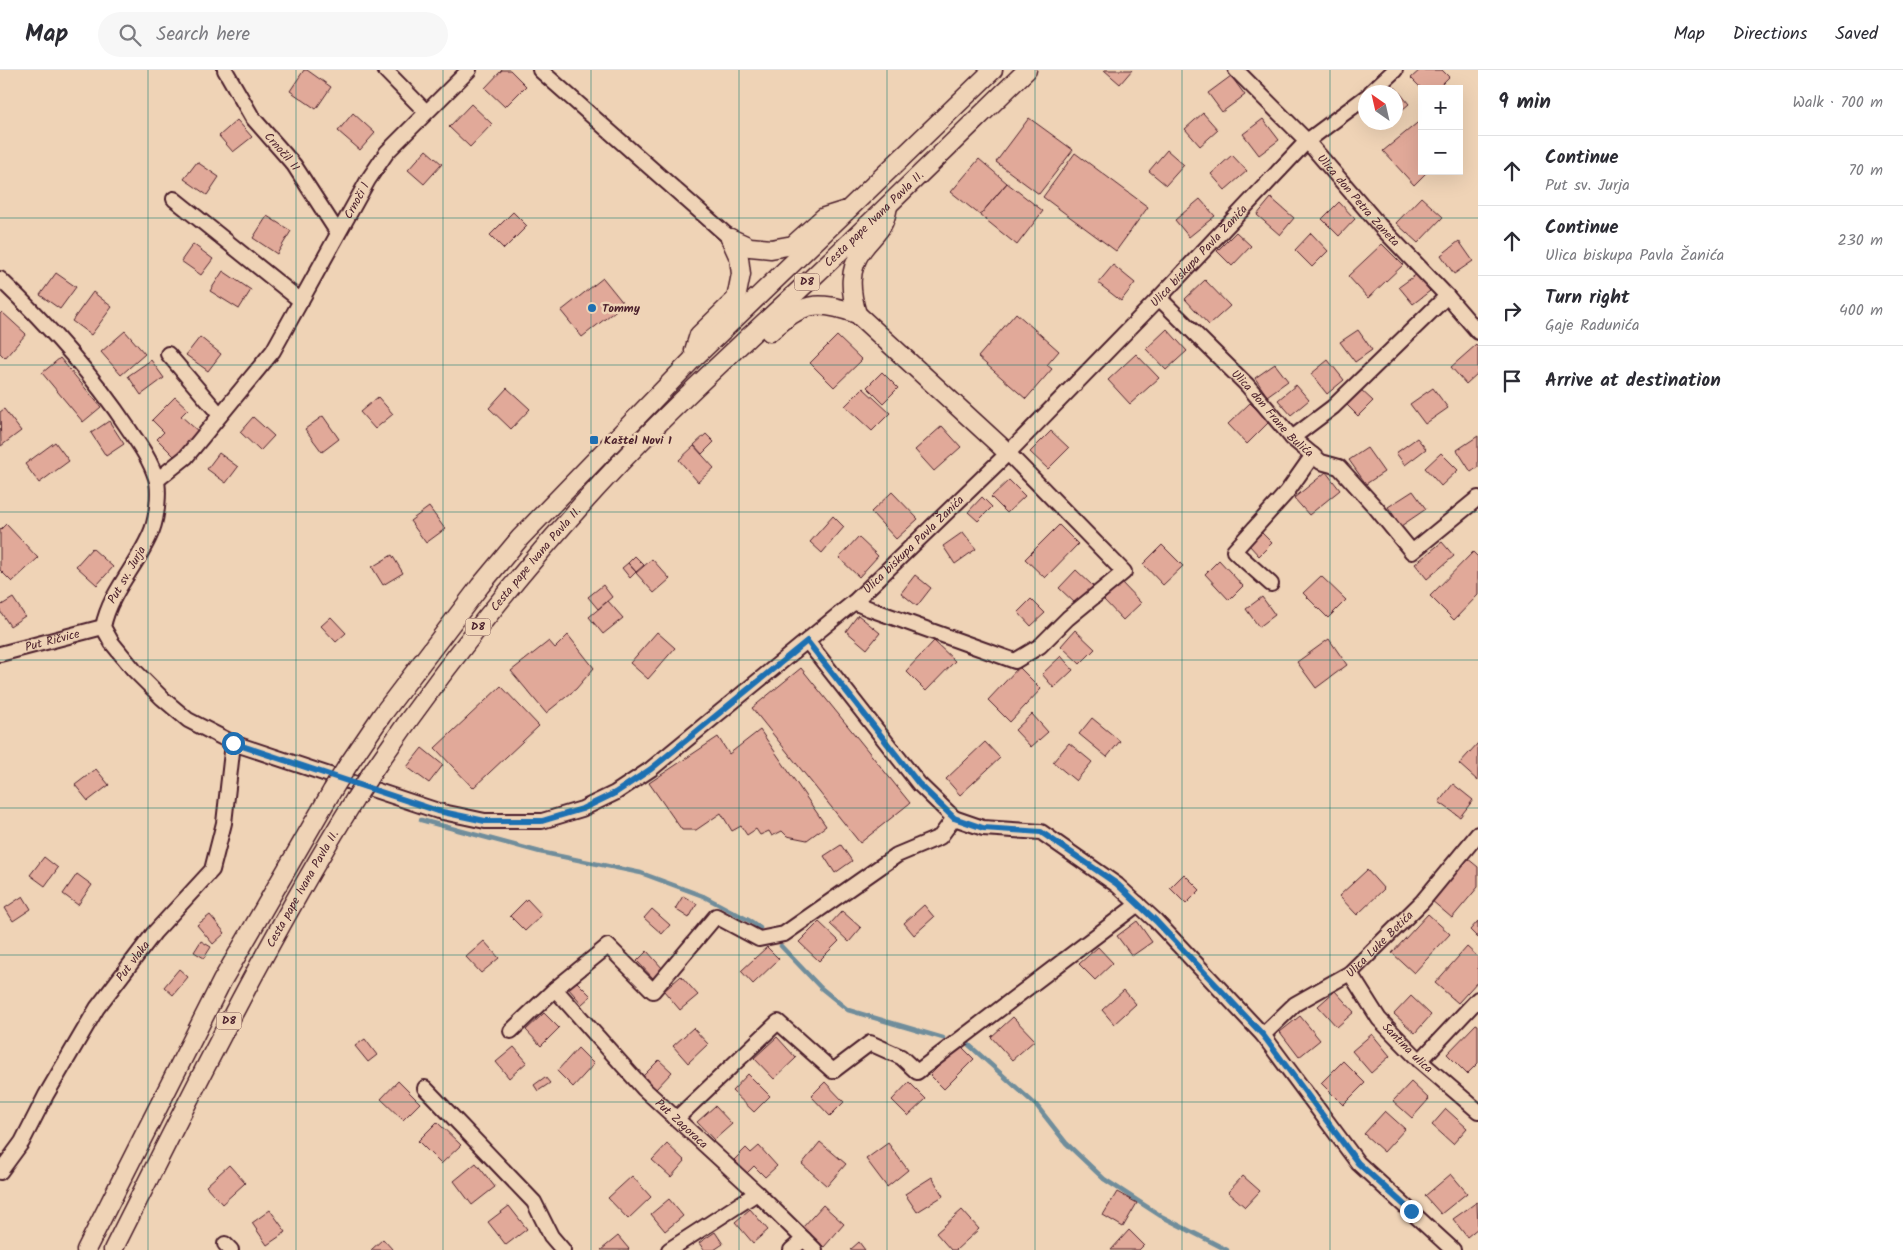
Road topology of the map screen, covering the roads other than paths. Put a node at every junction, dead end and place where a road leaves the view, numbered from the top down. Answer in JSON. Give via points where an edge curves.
{"nodes":[{"id":1,"x":225,"y":70,"type":"edge"},
{"id":2,"x":385,"y":70,"type":"edge"},
{"id":3,"x":540,"y":70,"type":"edge"},
{"id":4,"x":993,"y":70,"type":"edge"},
{"id":5,"x":1027,"y":70,"type":"edge"},
{"id":6,"x":1236,"y":70,"type":"edge"},
{"id":7,"x":1395,"y":70,"type":"edge"},
{"id":8,"x":462,"y":73,"type":"edge"},
{"id":9,"x":1379,"y":85,"type":"edge"},
{"id":10,"x":1358,"y":102,"type":"edge"},
{"id":11,"x":426,"y":112,"type":"junction"},
{"id":12,"x":1307,"y":141,"type":"junction"},
{"id":13,"x":174,"y":199,"type":"dead end"},
{"id":14,"x":889,"y":205,"type":"junction"},
{"id":15,"x":851,"y":208,"type":"junction"},
{"id":16,"x":338,"y":233,"type":"junction"},
{"id":17,"x":730,"y":238,"type":"junction"},
{"id":18,"x":0,"y":279,"type":"edge"},
{"id":19,"x":1447,"y":296,"type":"junction"},
{"id":20,"x":1159,"y":298,"type":"junction"},
{"id":21,"x":301,"y":301,"type":"junction"},
{"id":22,"x":857,"y":314,"type":"junction"},
{"id":23,"x":1478,"y":332,"type":"edge"},
{"id":24,"x":168,"y":354,"type":"dead end"},
{"id":25,"x":725,"y":359,"type":"junction"},
{"id":26,"x":692,"y":360,"type":"junction"},
{"id":27,"x":220,"y":415,"type":"junction"},
{"id":28,"x":1292,"y":438,"type":"junction"},
{"id":29,"x":1008,"y":453,"type":"junction"},
{"id":30,"x":1313,"y":455,"type":"junction"},
{"id":31,"x":157,"y":480,"type":"junction"},
{"id":32,"x":1478,"y":498,"type":"edge"},
{"id":33,"x":1271,"y":584,"type":"dead end"},
{"id":34,"x":854,"y":602,"type":"junction"},
{"id":35,"x":103,"y":628,"type":"junction"},
{"id":36,"x":807,"y":641,"type":"junction"},
{"id":37,"x":0,"y":654,"type":"edge"},
{"id":38,"x":233,"y":743,"type":"junction"},
{"id":39,"x":954,"y":818,"type":"junction"},
{"id":40,"x":1478,"y":834,"type":"edge"},
{"id":41,"x":1138,"y":904,"type":"junction"},
{"id":42,"x":1350,"y":973,"type":"junction"},
{"id":43,"x":555,"y":989,"type":"junction"},
{"id":44,"x":1478,"y":999,"type":"edge"},
{"id":45,"x":511,"y":1031,"type":"dead end"},
{"id":46,"x":1263,"y":1035,"type":"junction"},
{"id":47,"x":1420,"y":1061,"type":"junction"},
{"id":48,"x":425,"y":1088,"type":"dead end"},
{"id":49,"x":1478,"y":1112,"type":"edge"},
{"id":50,"x":676,"y":1119,"type":"junction"},
{"id":51,"x":0,"y":1172,"type":"edge"},
{"id":52,"x":757,"y":1194,"type":"junction"},
{"id":53,"x":113,"y":1196,"type":"junction"},
{"id":54,"x":804,"y":1240,"type":"junction"},
{"id":55,"x":73,"y":1250,"type":"edge"},
{"id":56,"x":86,"y":1250,"type":"edge"},
{"id":57,"x":113,"y":1250,"type":"edge"},
{"id":58,"x":563,"y":1250,"type":"edge"},
{"id":59,"x":669,"y":1250,"type":"edge"},
{"id":60,"x":791,"y":1250,"type":"edge"},
{"id":61,"x":815,"y":1250,"type":"edge"},
{"id":62,"x":1454,"y":1250,"type":"edge"}],
"edges":[{"from":1,"to":16,"type":"street","name":"Crnočil II","via":[[252,118],[294,165]]},
{"from":2,"to":11,"type":"street"},
{"from":3,"to":17,"type":"street"},
{"from":4,"to":15,"type":"main road","name":"Cesta pape Ivana Pavla II.","number":"D8"},
{"from":5,"to":14,"type":"main road","name":"Cesta pape Ivana Pavla II.","number":"D8"},
{"from":6,"to":12,"type":"street","name":"Ulica don Petra Zaneta"},
{"from":7,"to":9,"type":"street"},
{"from":8,"to":11,"type":"street","name":"Crnoči l"},
{"from":10,"to":12,"type":"street","name":"Ulica biskupa Pavla Žanića"},
{"from":11,"to":16,"type":"street","name":"Crnoči l","via":[[387,152]]},
{"from":12,"to":19,"type":"street","name":"Ulica don Petra Zaneta","via":[[1380,226]]},
{"from":12,"to":20,"type":"street","name":"Ulica biskupa Pavla Žanića"},
{"from":13,"to":21,"type":"street"},
{"from":14,"to":22,"type":"main road","via":[[881,230],[863,249],[852,274],[851,295]]},
{"from":14,"to":25,"type":"main road","name":"Cesta pape Ivana Pavla II.","number":"D8"},
{"from":15,"to":17,"type":"main road","via":[[824,217],[792,245],[771,249],[750,247]]},
{"from":15,"to":26,"type":"main road","name":"Cesta pape Ivana Pavla II.","number":"D8"},
{"from":16,"to":21,"type":"street","name":"Crnoči l"},
{"from":17,"to":26,"type":"main road","via":[[739,258],[741,274],[736,299],[700,336]]},
{"from":18,"to":31,"type":"street","name":"Put sv. Jurja","via":[[29,307],[109,400],[151,463]]},
{"from":19,"to":23,"type":"street","name":"Ulica don Petra Zaneta"},
{"from":19,"to":28,"type":"street","via":[[1333,407]]},
{"from":20,"to":28,"type":"street","name":"Ulica don Frane Bulića","via":[[1247,385]]},
{"from":20,"to":29,"type":"street","name":"Ulica biskupa Pavla Žanića"},
{"from":21,"to":27,"type":"street","name":"Crnoči l","via":[[273,351]]},
{"from":22,"to":25,"type":"main road","via":[[838,307],[815,305],[802,308],[788,316],[745,355]]},
{"from":22,"to":29,"type":"main road"},
{"from":24,"to":27,"type":"street"},
{"from":25,"to":57,"type":"main road","name":"Cesta pape Ivana Pavla II.","number":"D8","bridge":true,"via":[[596,488],[495,606],[448,665],[371,774],[308,875],[236,1008]]},
{"from":26,"to":53,"type":"main road","name":"Cesta pape Ivana Pavla II.","number":"D8","bridge":true,"via":[[520,538],[480,586],[348,765],[222,981]]},
{"from":27,"to":31,"type":"street","name":"Crnoči l","via":[[186,457]]},
{"from":28,"to":30,"type":"street","name":"Ulica don Frane Bulića"},
{"from":29,"to":34,"type":"street","name":"Ulica biskupa Pavla Žanića"},
{"from":29,"to":34,"type":"street","via":[[1124,572],[1068,618],[1040,646],[1015,661]]},
{"from":30,"to":32,"type":"street","name":"Ulica don Frane Bulića","via":[[1321,462],[1339,467],[1412,552]]},
{"from":30,"to":33,"type":"street","via":[[1287,492],[1234,551]]},
{"from":31,"to":35,"type":"street","name":"Put sv. Jurja","via":[[157,510],[152,530],[106,612]]},
{"from":34,"to":36,"type":"street","name":"Ulica biskupa Pavla Žanića"},
{"from":35,"to":37,"type":"street","name":"Put Ričvice"},
{"from":35,"to":38,"type":"street","via":[[134,670],[162,698],[188,720]]},
{"from":36,"to":38,"type":"street","name":"Ulica biskupa Pavla Žanića","via":[[651,769],[615,793],[582,809],[542,821],[485,821],[438,811]]},
{"from":36,"to":39,"type":"street","via":[[919,784]]},
{"from":38,"to":51,"type":"street","name":"Put vlaka","via":[[224,823],[212,870],[154,933],[97,1008],[46,1094],[22,1142]]},
{"from":39,"to":41,"type":"street","via":[[983,828],[1041,832],[1117,884]]},
{"from":39,"to":43,"type":"street","via":[[940,837],[897,856],[784,934],[759,940],[716,916],[653,991],[608,946]]},
{"from":40,"to":42,"type":"street","name":"Ulica Luke Botića","via":[[1422,902]]},
{"from":41,"to":46,"type":"street"},
{"from":41,"to":50,"type":"street","via":[[917,1072],[900,1057],[870,1043],[833,1071],[778,1022]]},
{"from":42,"to":46,"type":"street","name":"Ulica Luke Botića","via":[[1295,1004]]},
{"from":42,"to":47,"type":"street","name":"Šantina ulica","via":[[1379,1019]]},
{"from":43,"to":45,"type":"street"},
{"from":43,"to":50,"type":"street","name":"Put Zagoraca","via":[[644,1089]]},
{"from":44,"to":47,"type":"street"},
{"from":46,"to":62,"type":"street","via":[[1358,1163]]},
{"from":47,"to":49,"type":"street","name":"Šantina ulica"},
{"from":48,"to":58,"type":"street","via":[[534,1202],[551,1236]]},
{"from":50,"to":52,"type":"street","name":"Put Zagoraca"},
{"from":52,"to":54,"type":"street","name":"Put Zagoraca"},
{"from":52,"to":59,"type":"street"},
{"from":53,"to":55,"type":"main road"},
{"from":53,"to":56,"type":"main road","name":"Cesta pape Ivana Pavla II.","number":"D8"},
{"from":54,"to":60,"type":"street"},
{"from":54,"to":61,"type":"street","name":"Put Zagoraca"}]}
